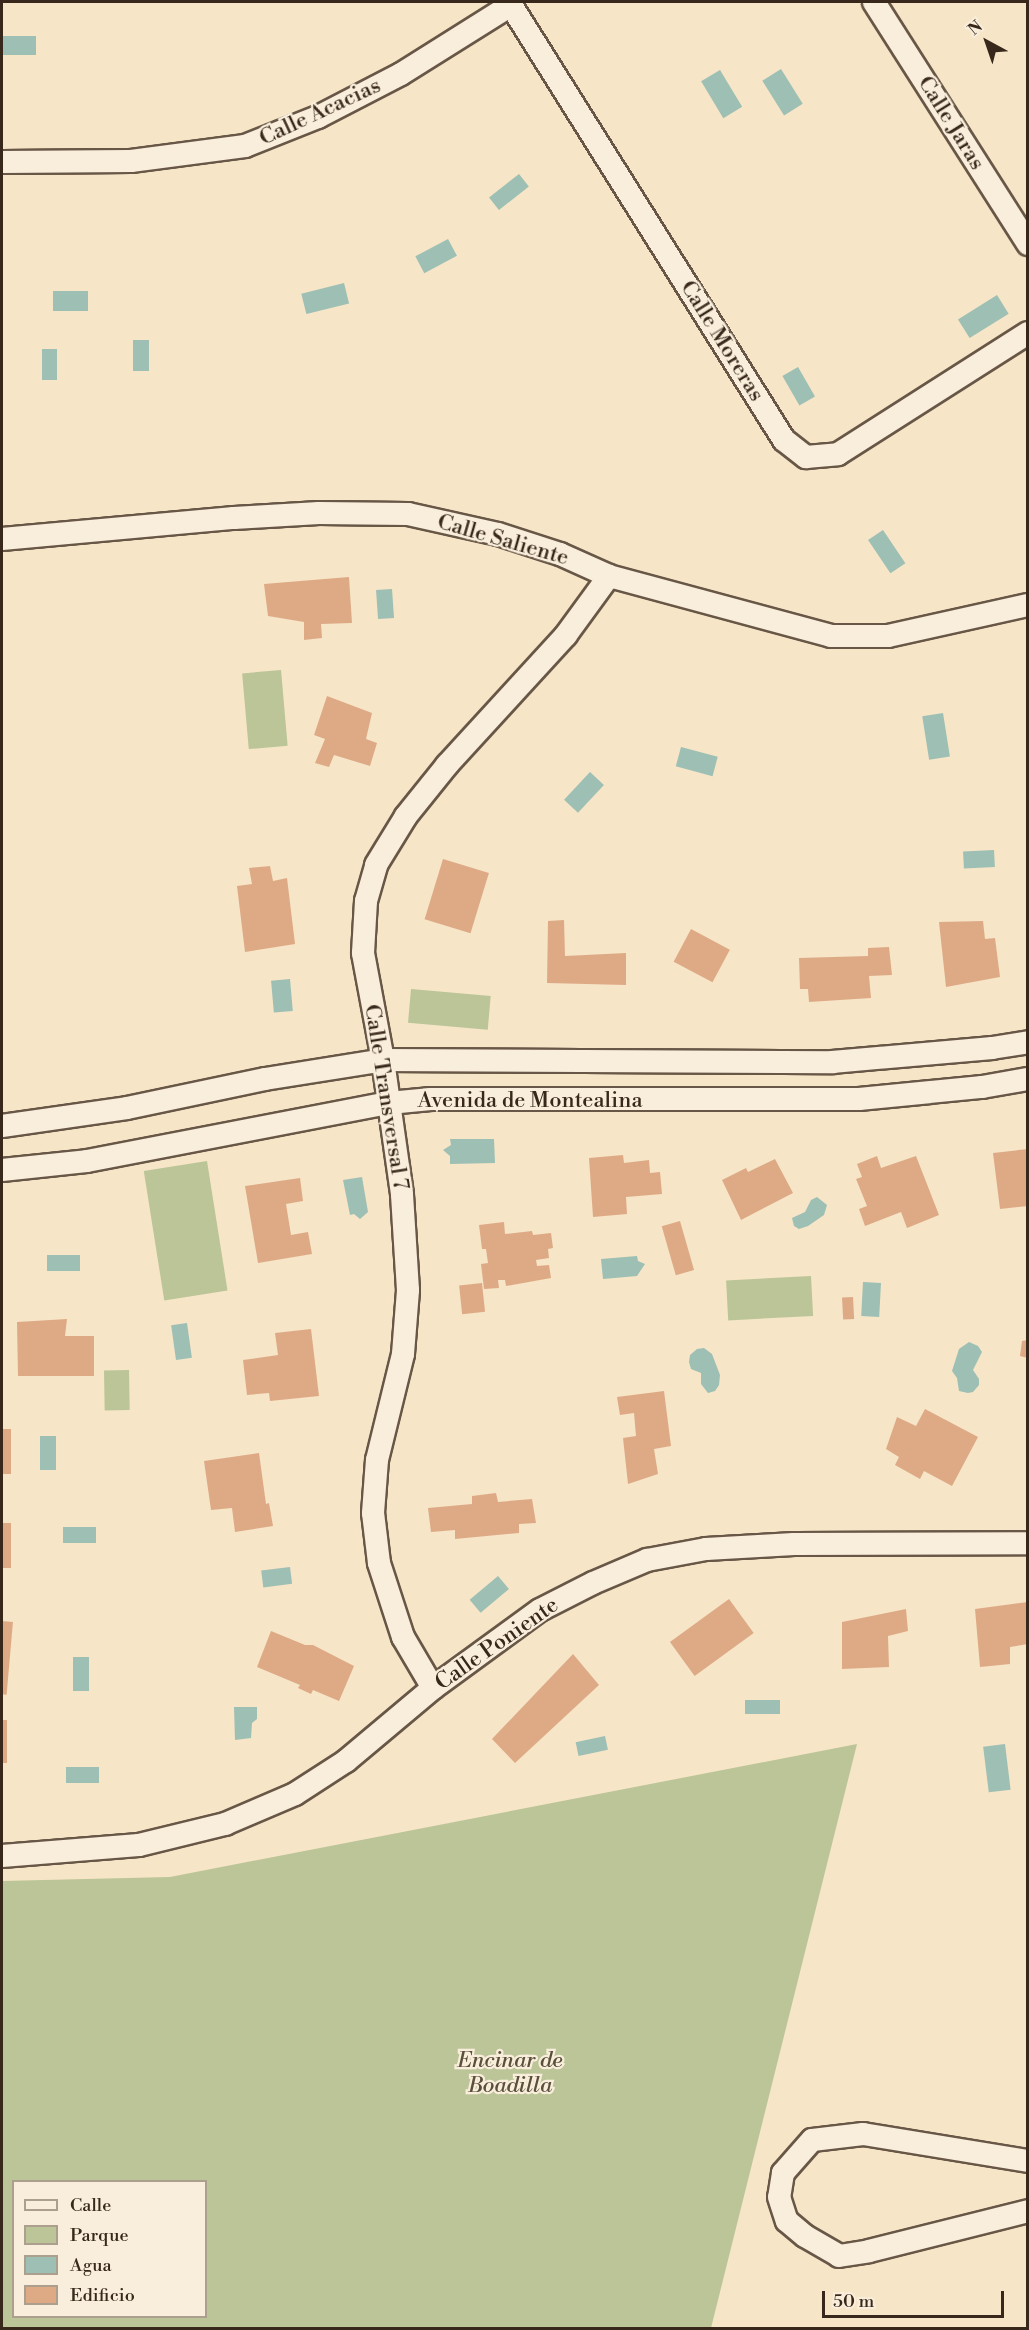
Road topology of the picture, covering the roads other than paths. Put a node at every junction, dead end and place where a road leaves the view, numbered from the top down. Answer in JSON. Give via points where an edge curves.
{"nodes":[{"id":1,"x":874,"y":2,"type":"edge"},
{"id":2,"x":510,"y":3,"type":"edge"},
{"id":3,"x":2,"y":162,"type":"edge"},
{"id":4,"x":1028,"y":244,"type":"edge"},
{"id":5,"x":1028,"y":333,"type":"edge"},
{"id":6,"x":2,"y":539,"type":"edge"},
{"id":7,"x":609,"y":576,"type":"junction"},
{"id":8,"x":1028,"y":605,"type":"edge"},
{"id":9,"x":1028,"y":1042,"type":"edge"},
{"id":10,"x":383,"y":1060,"type":"junction"},
{"id":11,"x":1028,"y":1079,"type":"edge"},
{"id":12,"x":388,"y":1103,"type":"junction"},
{"id":13,"x":2,"y":1126,"type":"edge"},
{"id":14,"x":2,"y":1170,"type":"edge"},
{"id":15,"x":1028,"y":1543,"type":"edge"},
{"id":16,"x":434,"y":1688,"type":"junction"},
{"id":17,"x":2,"y":1856,"type":"edge"},
{"id":18,"x":1028,"y":2161,"type":"edge"},
{"id":19,"x":1028,"y":2211,"type":"edge"}],
"edges":[{"from":1,"to":4,"type":"street","name":"Calle Jaras"},
{"from":2,"to":3,"type":"street","name":"Calle Acacias","via":[[400,74],[318,117],[245,146],[130,161]]},
{"from":2,"to":5,"type":"street","name":"Calle Moreras","via":[[784,440],[806,457],[837,454]]},
{"from":6,"to":7,"type":"street","name":"Calle Saliente","via":[[234,518],[319,513],[408,514],[498,534],[560,554]]},
{"from":7,"to":8,"type":"street","name":"Calle Saliente","via":[[831,636],[888,636]]},
{"from":7,"to":10,"type":"street","name":"Calle Transversal 7","via":[[566,635],[447,765],[406,816],[376,865],[366,902],[363,953]]},
{"from":9,"to":10,"type":"street","name":"Avenida de Montealina","via":[[832,1062]]},
{"from":10,"to":12,"type":"street","name":"Calle Transversal 7"},
{"from":10,"to":13,"type":"street","name":"Avenida de Montealina","via":[[127,1108]]},
{"from":11,"to":12,"type":"street","name":"Avenida de Montealina","via":[[859,1099],[431,1099]]},
{"from":12,"to":14,"type":"street","name":"Avenida de Montealina","via":[[87,1161]]},
{"from":12,"to":16,"type":"street","name":"Calle Transversal 7","via":[[402,1194],[408,1290],[403,1354],[377,1460],[373,1512],[379,1563],[403,1638]]},
{"from":15,"to":16,"type":"street","name":"Calle Poniente","via":[[783,1545],[706,1549],[647,1560],[540,1610]]},
{"from":16,"to":17,"type":"street","name":"Calle Poniente","via":[[329,1772],[295,1794],[225,1824],[139,1845]]},
{"from":18,"to":19,"type":"street","via":[[863,2134],[812,2140],[783,2173],[779,2198],[787,2221],[838,2256],[868,2252]]}]}
